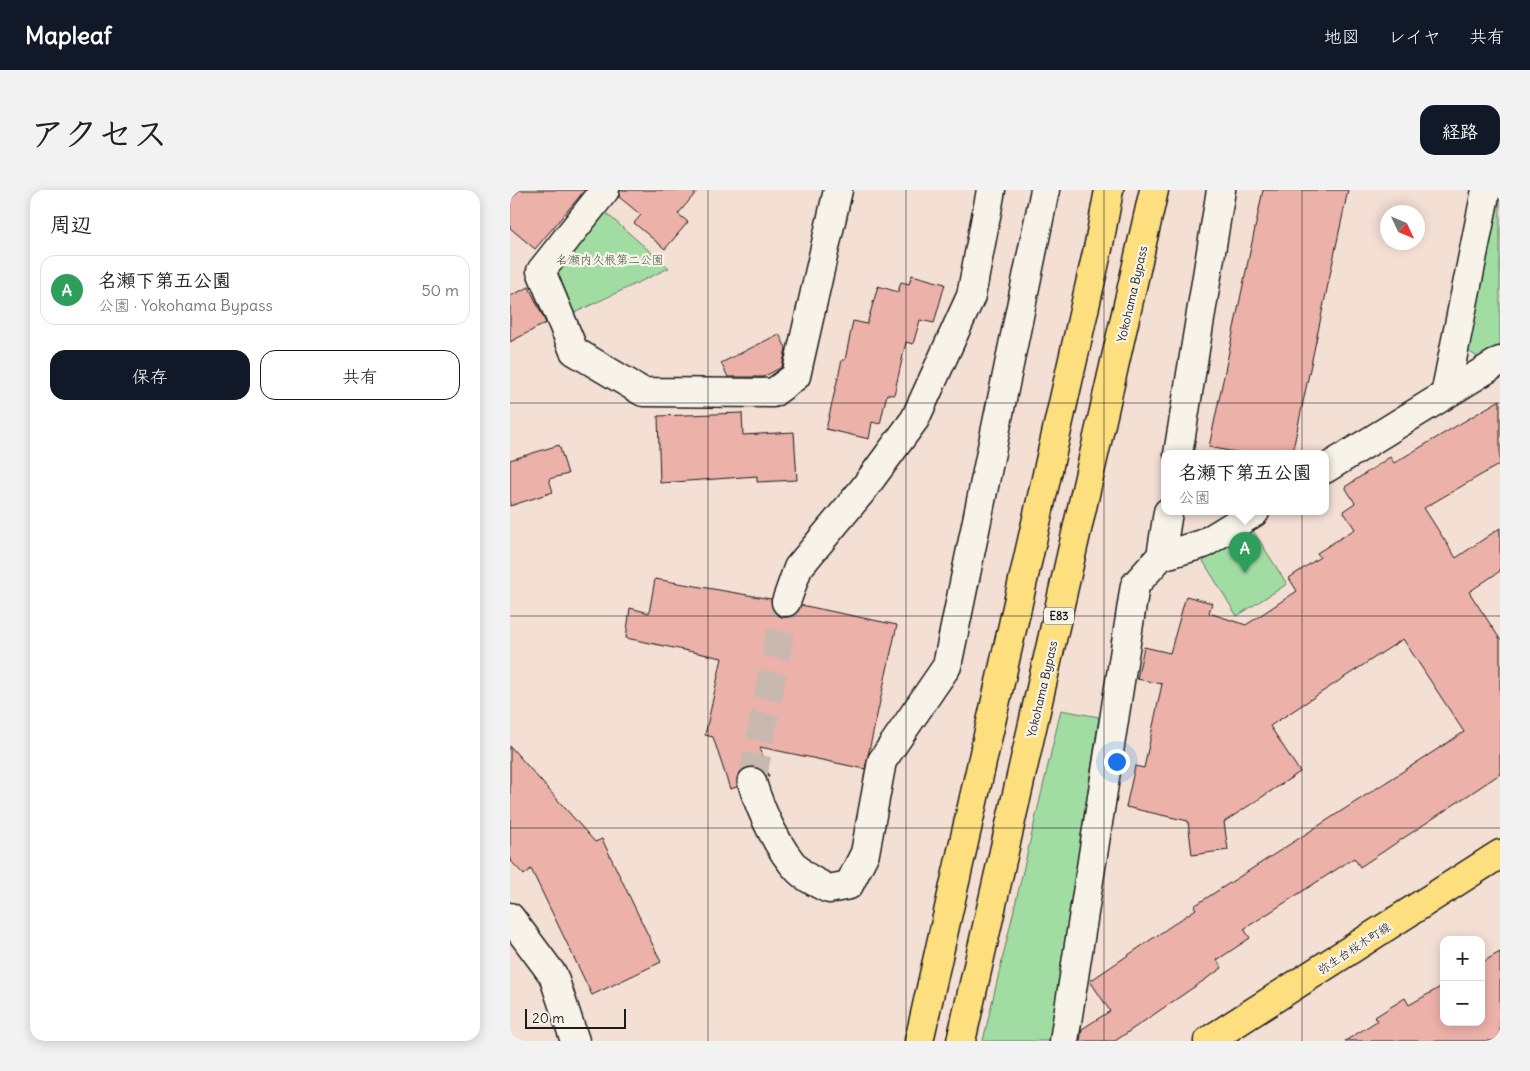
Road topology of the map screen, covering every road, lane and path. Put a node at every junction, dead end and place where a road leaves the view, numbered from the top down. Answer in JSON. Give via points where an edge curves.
{"nodes":[{"id":1,"x":606,"y":190,"type":"edge"},
{"id":2,"x":838,"y":190,"type":"edge"},
{"id":3,"x":991,"y":190,"type":"edge"},
{"id":4,"x":1045,"y":190,"type":"edge"},
{"id":5,"x":1109,"y":190,"type":"edge"},
{"id":6,"x":1154,"y":190,"type":"edge"},
{"id":7,"x":1221,"y":190,"type":"edge"},
{"id":8,"x":1486,"y":190,"type":"edge"},
{"id":9,"x":1500,"y":361,"type":"edge"},
{"id":10,"x":1445,"y":395,"type":"junction"},
{"id":11,"x":1179,"y":450,"type":"edge"},
{"id":12,"x":1329,"y":467,"type":"edge"},
{"id":13,"x":1168,"y":515,"type":"edge"},
{"id":14,"x":1250,"y":515,"type":"edge"},
{"id":15,"x":1161,"y":556,"type":"junction"},
{"id":16,"x":786,"y":602,"type":"tunnel mouth"},
{"id":17,"x":752,"y":782,"type":"tunnel mouth"},
{"id":18,"x":1500,"y":854,"type":"edge"},
{"id":19,"x":510,"y":917,"type":"edge"},
{"id":20,"x":575,"y":1041,"type":"edge"},
{"id":21,"x":919,"y":1041,"type":"edge"},
{"id":22,"x":962,"y":1041,"type":"edge"},
{"id":23,"x":1064,"y":1041,"type":"edge"},
{"id":24,"x":1208,"y":1041,"type":"edge"}],
"edges":[{"from":1,"to":2,"type":"street","via":[[541,271],[574,351],[643,392],[773,393],[796,376]]},
{"from":3,"to":16,"type":"street","via":[[971,296],[915,419],[862,491],[798,568]]},
{"from":4,"to":17,"type":"street","via":[[947,666],[882,761],[865,853],[848,885],[829,889],[800,872],[774,834]]},
{"from":5,"to":21,"type":"main road"},
{"from":6,"to":22,"type":"main road","name":"Yokohama Bypass","number":"E83"},
{"from":7,"to":11,"type":"street"},
{"from":8,"to":10,"type":"street"},
{"from":9,"to":10,"type":"street"},
{"from":10,"to":12,"type":"street"},
{"from":13,"to":15,"type":"street"},
{"from":14,"to":15,"type":"street","via":[[1203,544]]},
{"from":15,"to":23,"type":"street","via":[[1135,585]]},
{"from":18,"to":24,"type":"main road","name":"弥生台桜木町線"},
{"from":19,"to":20,"type":"street","via":[[553,975]]}]}
